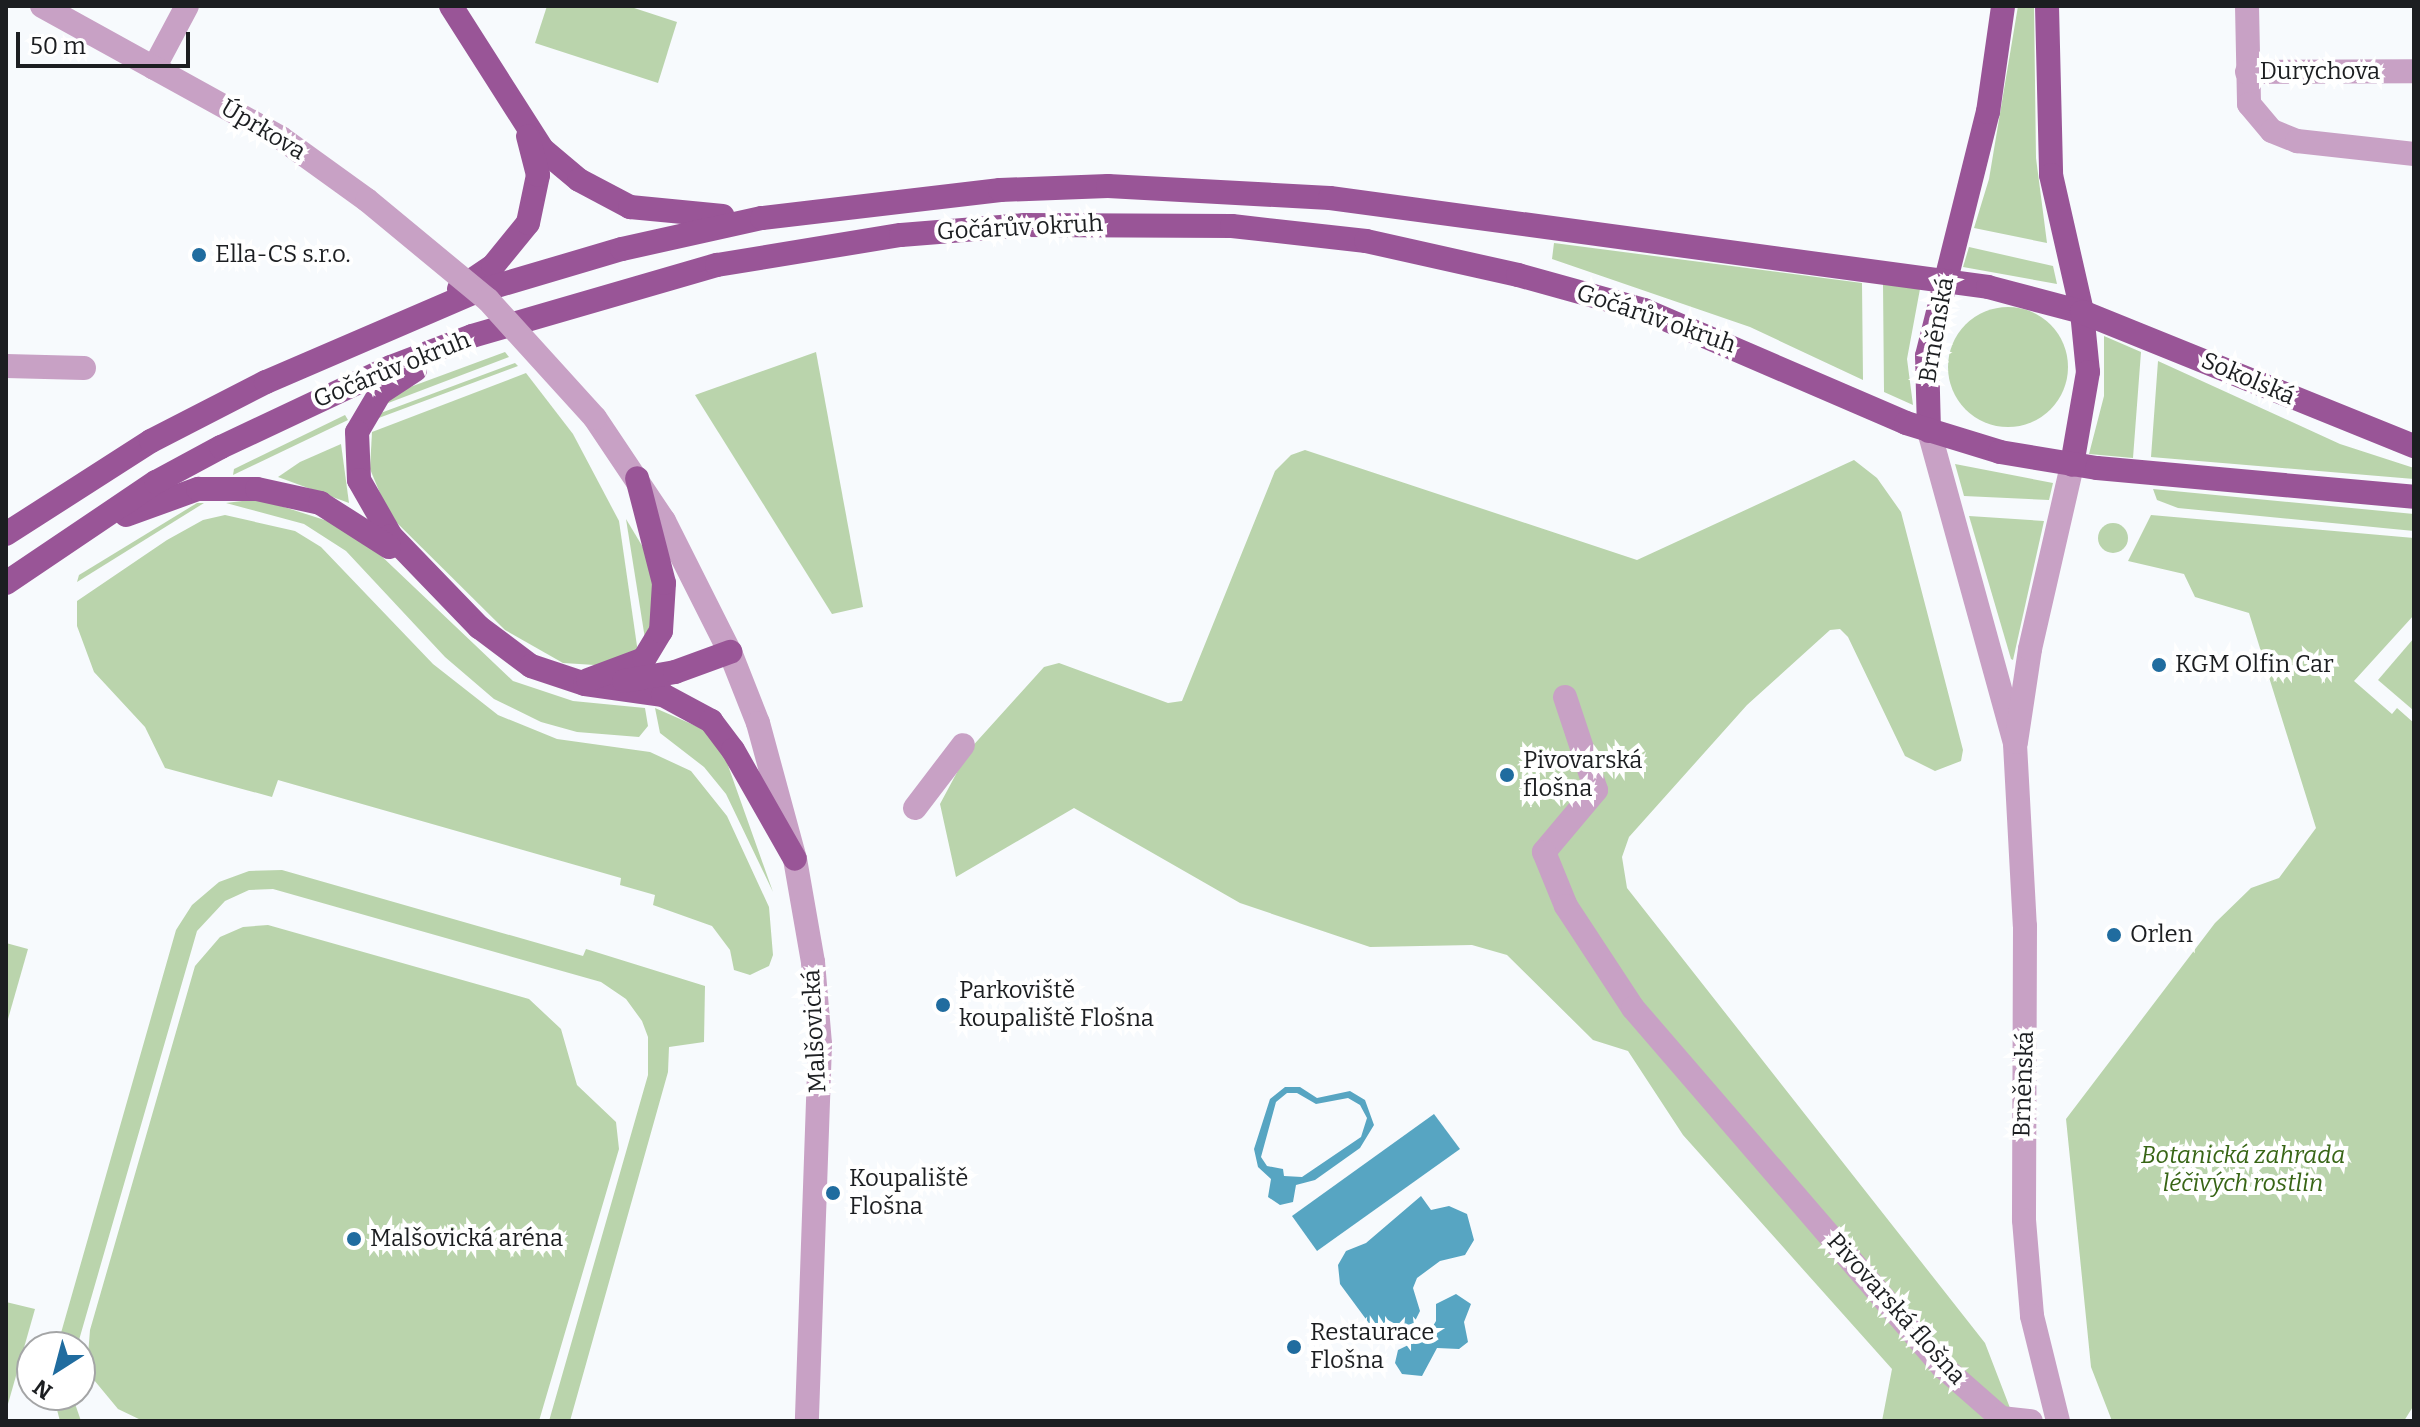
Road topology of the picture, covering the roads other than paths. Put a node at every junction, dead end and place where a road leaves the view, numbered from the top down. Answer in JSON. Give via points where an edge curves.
{"nodes":[{"id":1,"x":42,"y":6,"type":"edge"},
{"id":2,"x":187,"y":6,"type":"edge"},
{"id":3,"x":451,"y":6,"type":"edge"},
{"id":4,"x":2003,"y":6,"type":"edge"},
{"id":5,"x":2047,"y":6,"type":"edge"},
{"id":6,"x":2247,"y":6,"type":"edge"},
{"id":7,"x":154,"y":68,"type":"junction"},
{"id":8,"x":2414,"y":71,"type":"edge"},
{"id":9,"x":2247,"y":72,"type":"junction"},
{"id":10,"x":519,"y":116,"type":"junction"},
{"id":11,"x":2414,"y":154,"type":"edge"},
{"id":12,"x":762,"y":218,"type":"junction"},
{"id":13,"x":1945,"y":279,"type":"junction"},
{"id":14,"x":2082,"y":312,"type":"junction"},
{"id":15,"x":412,"y":317,"type":"junction"},
{"id":16,"x":472,"y":336,"type":"junction"},
{"id":17,"x":6,"y":366,"type":"edge"},
{"id":18,"x":84,"y":368,"type":"dead end"},
{"id":19,"x":595,"y":418,"type":"joint"},
{"id":20,"x":1929,"y":431,"type":"junction"},
{"id":21,"x":2414,"y":446,"type":"edge"},
{"id":22,"x":2072,"y":465,"type":"junction"},
{"id":23,"x":637,"y":478,"type":"junction"},
{"id":24,"x":2414,"y":497,"type":"edge"},
{"id":25,"x":6,"y":534,"type":"edge"},
{"id":26,"x":64,"y":541,"type":"junction"},
{"id":27,"x":6,"y":583,"type":"edge"},
{"id":28,"x":435,"y":585,"type":"junction"},
{"id":29,"x":730,"y":652,"type":"junction"},
{"id":30,"x":565,"y":680,"type":"junction"},
{"id":31,"x":1565,"y":697,"type":"dead end"},
{"id":32,"x":2015,"y":744,"type":"junction"},
{"id":33,"x":963,"y":745,"type":"dead end"},
{"id":34,"x":915,"y":808,"type":"dead end"},
{"id":35,"x":795,"y":859,"type":"junction"},
{"id":36,"x":807,"y":1421,"type":"edge"},
{"id":37,"x":2031,"y":1421,"type":"edge"},
{"id":38,"x":2058,"y":1421,"type":"edge"}],
"edges":[{"from":1,"to":7,"type":"street","name":"Úprkova"},
{"from":2,"to":7,"type":"street"},
{"from":3,"to":10,"type":"main road"},
{"from":4,"to":13,"type":"main road","name":"Brněnská","via":[[1988,112]]},
{"from":5,"to":14,"type":"main road","name":"Brněnská","via":[[2051,175]]},
{"from":6,"to":9,"type":"street"},
{"from":7,"to":19,"type":"street","name":"Úprkova","bridge":true,"via":[[281,138],[367,200],[488,300]]},
{"from":8,"to":9,"type":"street","name":"Durychova"},
{"from":9,"to":11,"type":"street","name":"Durychova","via":[[2249,104],[2272,131],[2297,141]]},
{"from":10,"to":12,"type":"main road","via":[[555,161],[613,201],[667,213]]},
{"from":10,"to":15,"type":"main road","via":[[538,175],[528,223],[493,266]]},
{"from":12,"to":13,"type":"main road","name":"Gočárův okruh","via":[[1000,190],[1219,188]]},
{"from":12,"to":15,"type":"main road","name":"Gočárův okruh","via":[[547,270]]},
{"from":13,"to":14,"type":"main road","name":"Gočárův okruh"},
{"from":13,"to":20,"type":"main road","name":"Brněnská","via":[[1927,356]]},
{"from":14,"to":21,"type":"main road","name":"Sokolská"},
{"from":14,"to":22,"type":"main road","name":"Brněnská","via":[[2088,372]]},
{"from":15,"to":25,"type":"main road","name":"Gočárův okruh","via":[[151,441]]},
{"from":16,"to":20,"type":"main road","name":"Gočárův okruh","via":[[644,283],[794,251],[1025,225],[1232,226],[1366,241],[1591,294],[1698,331]]},
{"from":16,"to":26,"type":"main road","name":"Gočárův okruh","via":[[391,367],[221,447]]},
{"from":16,"to":28,"type":"main road","via":[[380,393],[357,434],[355,464],[365,497]]},
{"from":17,"to":18,"type":"street"},
{"from":19,"to":23,"type":"street","name":"Malšovická"},
{"from":20,"to":22,"type":"main road","name":"Gočárův okruh","via":[[2000,452]]},
{"from":20,"to":32,"type":"street","name":"Brněnská"},
{"from":22,"to":24,"type":"main road"},
{"from":22,"to":32,"type":"street","name":"Brněnská","via":[[2030,649]]},
{"from":23,"to":29,"type":"street","name":"Malšovická","via":[[684,557]]},
{"from":23,"to":30,"type":"main road","via":[[664,583],[661,631],[648,654],[633,665],[597,679]]},
{"from":26,"to":27,"type":"main road","name":"Gočárův okruh"},
{"from":26,"to":28,"type":"main road","via":[[177,494],[220,485],[257,489],[320,503],[349,518]]},
{"from":28,"to":30,"type":"main road","via":[[514,656]]},
{"from":29,"to":30,"type":"main road","via":[[647,678]]},
{"from":29,"to":35,"type":"street","name":"Malšovická","via":[[758,723]]},
{"from":30,"to":35,"type":"main road","via":[[663,695],[711,721]]},
{"from":31,"to":37,"type":"street","name":"Pivovarská flošna","via":[[1596,790],[1544,852],[1566,906],[1633,1008],[1943,1367],[2001,1418]]},
{"from":32,"to":38,"type":"street","name":"Brněnská","via":[[2025,956],[2024,1220],[2032,1316]]},
{"from":33,"to":34,"type":"street"},
{"from":35,"to":36,"type":"street","name":"Malšovická","via":[[813,962],[820,1044]]}]}
